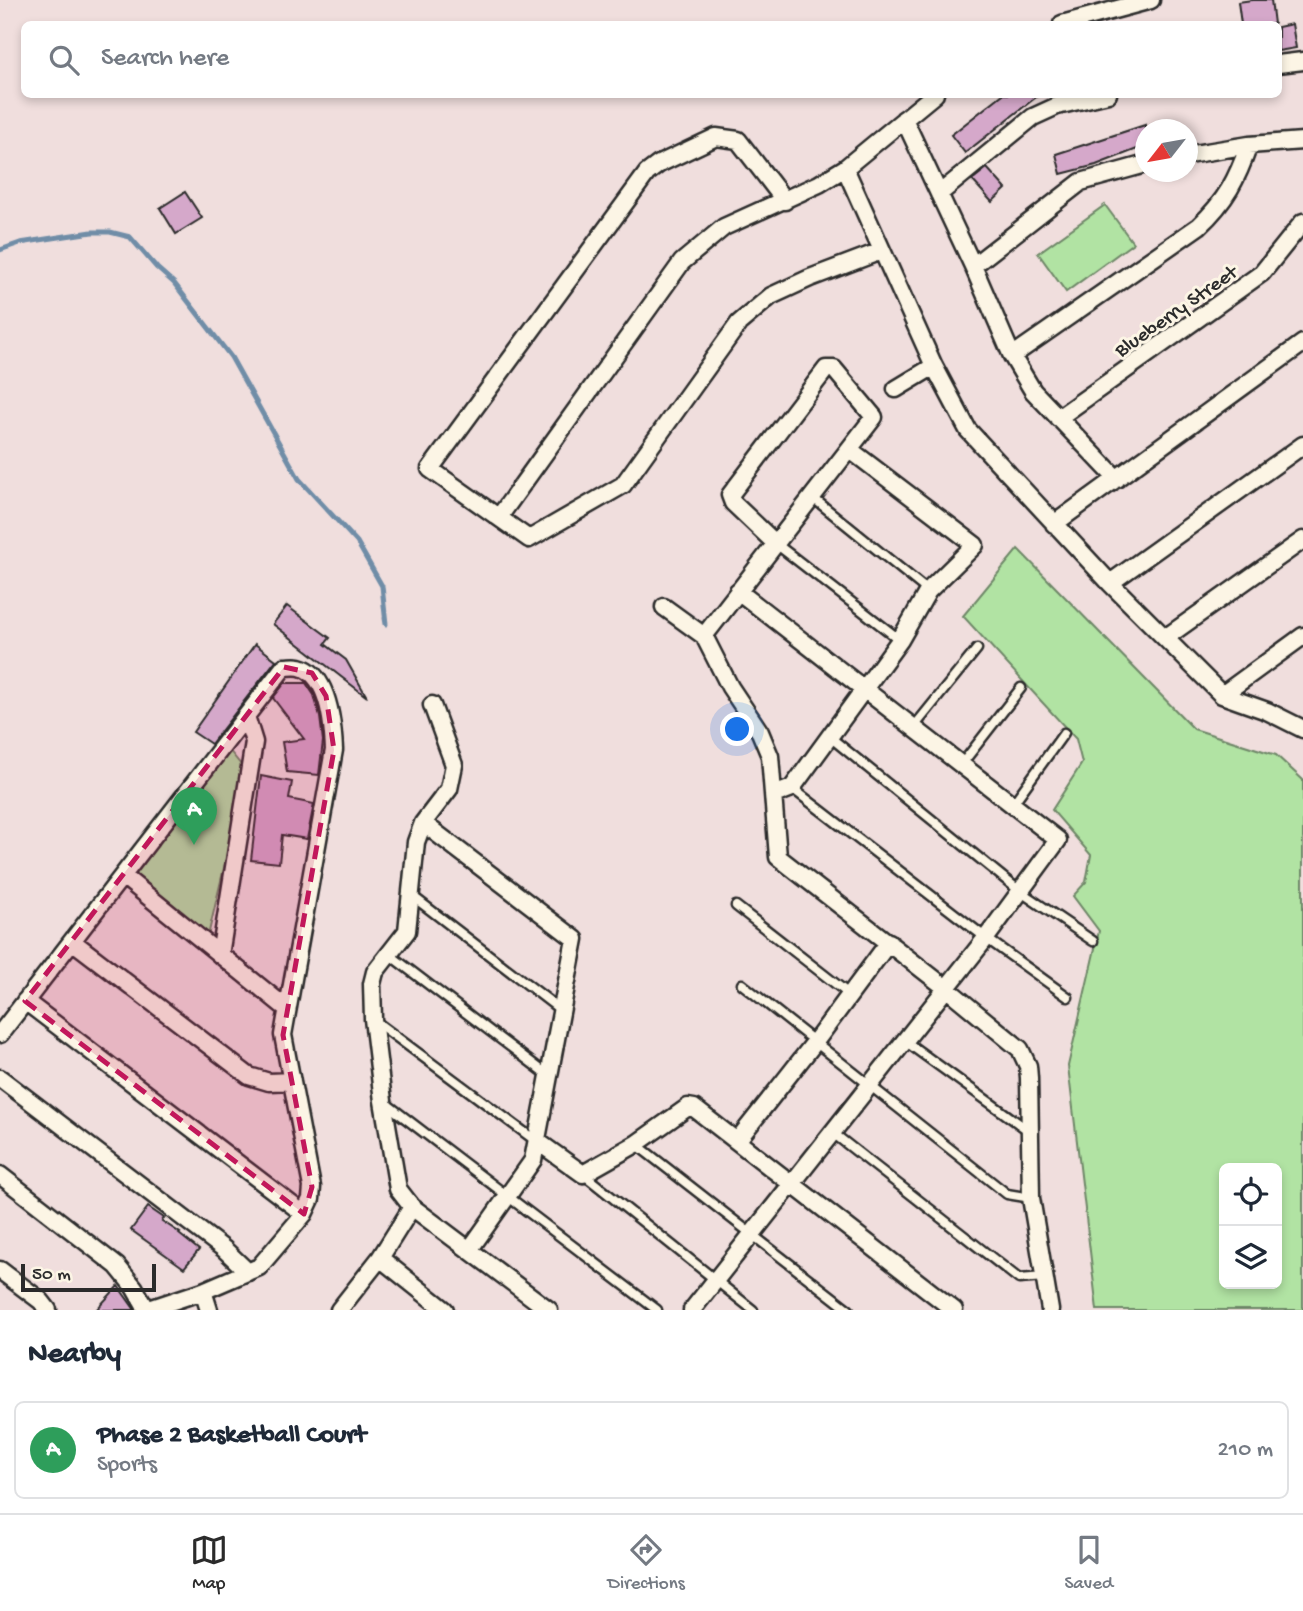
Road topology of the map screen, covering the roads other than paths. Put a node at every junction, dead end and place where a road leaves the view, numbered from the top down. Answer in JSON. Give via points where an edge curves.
{"nodes":[{"id":1,"x":1151,"y":0,"type":"edge"},
{"id":2,"x":1073,"y":21,"type":"edge"},
{"id":3,"x":1303,"y":61,"type":"edge"},
{"id":4,"x":1282,"y":64,"type":"edge"},
{"id":5,"x":930,"y":98,"type":"edge"},
{"id":6,"x":1091,"y":98,"type":"edge"},
{"id":7,"x":904,"y":119,"type":"junction"},
{"id":8,"x":1303,"y":141,"type":"edge"},
{"id":9,"x":1249,"y":145,"type":"junction"},
{"id":10,"x":1198,"y":153,"type":"edge"},
{"id":11,"x":845,"y":167,"type":"junction"},
{"id":12,"x":1135,"y":167,"type":"edge"},
{"id":13,"x":939,"y":194,"type":"junction"},
{"id":14,"x":785,"y":201,"type":"junction"},
{"id":15,"x":1303,"y":222,"type":"edge"},
{"id":16,"x":881,"y":251,"type":"junction"},
{"id":17,"x":973,"y":266,"type":"junction"},
{"id":18,"x":1303,"y":343,"type":"edge"},
{"id":19,"x":1012,"y":356,"type":"junction"},
{"id":20,"x":934,"y":366,"type":"junction"},
{"id":21,"x":895,"y":389,"type":"dead end"},
{"id":22,"x":1058,"y":418,"type":"junction"},
{"id":23,"x":1303,"y":445,"type":"edge"},
{"id":24,"x":849,"y":449,"type":"junction"},
{"id":25,"x":1117,"y":479,"type":"junction"},
{"id":26,"x":812,"y":496,"type":"junction"},
{"id":27,"x":499,"y":517,"type":"junction"},
{"id":28,"x":1054,"y":524,"type":"junction"},
{"id":29,"x":1303,"y":540,"type":"edge"},
{"id":30,"x":775,"y":543,"type":"junction"},
{"id":31,"x":1110,"y":583,"type":"junction"},
{"id":32,"x":738,"y":591,"type":"junction"},
{"id":33,"x":928,"y":592,"type":"junction"},
{"id":34,"x":664,"y":607,"type":"dead end"},
{"id":35,"x":704,"y":636,"type":"junction"},
{"id":36,"x":1303,"y":636,"type":"edge"},
{"id":37,"x":1165,"y":638,"type":"junction"},
{"id":38,"x":900,"y":640,"type":"junction"},
{"id":39,"x":977,"y":649,"type":"dead end"},
{"id":40,"x":1021,"y":688,"type":"dead end"},
{"id":41,"x":864,"y":690,"type":"junction"},
{"id":42,"x":1222,"y":695,"type":"junction"},
{"id":43,"x":432,"y":705,"type":"dead end"},
{"id":44,"x":246,"y":716,"type":"junction"},
{"id":45,"x":913,"y":728,"type":"junction"},
{"id":46,"x":1303,"y":729,"type":"edge"},
{"id":47,"x":1064,"y":733,"type":"dead end"},
{"id":48,"x":830,"y":737,"type":"junction"},
{"id":49,"x":961,"y":765,"type":"junction"},
{"id":50,"x":792,"y":788,"type":"junction"},
{"id":51,"x":774,"y":795,"type":"junction"},
{"id":52,"x":1012,"y":804,"type":"junction"},
{"id":53,"x":424,"y":823,"type":"junction"},
{"id":54,"x":123,"y":876,"type":"junction"},
{"id":55,"x":1021,"y":892,"type":"junction"},
{"id":56,"x":411,"y":895,"type":"junction"},
{"id":57,"x":736,"y":906,"type":"dead end"},
{"id":58,"x":986,"y":938,"type":"junction"},
{"id":59,"x":72,"y":941,"type":"junction"},
{"id":60,"x":1093,"y":941,"type":"dead end"},
{"id":61,"x":889,"y":942,"type":"junction"},
{"id":62,"x":220,"y":955,"type":"junction"},
{"id":63,"x":390,"y":955,"type":"junction"},
{"id":64,"x":742,"y":984,"type":"dead end"},
{"id":65,"x":946,"y":988,"type":"junction"},
{"id":66,"x":850,"y":995,"type":"junction"},
{"id":67,"x":1068,"y":997,"type":"dead end"},
{"id":68,"x":25,"y":1001,"type":"junction"},
{"id":69,"x":286,"y":1008,"type":"junction"},
{"id":70,"x":562,"y":1011,"type":"junction"},
{"id":71,"x":373,"y":1019,"type":"junction"},
{"id":72,"x":0,"y":1034,"type":"edge"},
{"id":73,"x":905,"y":1041,"type":"junction"},
{"id":74,"x":815,"y":1042,"type":"junction"},
{"id":75,"x":549,"y":1076,"type":"junction"},
{"id":76,"x":0,"y":1078,"type":"edge"},
{"id":77,"x":292,"y":1081,"type":"junction"},
{"id":78,"x":870,"y":1086,"type":"junction"},
{"id":79,"x":383,"y":1101,"type":"junction"},
{"id":80,"x":1029,"y":1131,"type":"junction"},
{"id":81,"x":833,"y":1133,"type":"junction"},
{"id":82,"x":537,"y":1141,"type":"junction"},
{"id":83,"x":737,"y":1141,"type":"junction"},
{"id":84,"x":636,"y":1144,"type":"junction"},
{"id":85,"x":583,"y":1174,"type":"junction"},
{"id":86,"x":0,"y":1175,"type":"edge"},
{"id":87,"x":792,"y":1183,"type":"junction"},
{"id":88,"x":509,"y":1196,"type":"junction"},
{"id":89,"x":1031,"y":1198,"type":"junction"},
{"id":90,"x":412,"y":1207,"type":"junction"},
{"id":91,"x":304,"y":1214,"type":"junction"},
{"id":92,"x":751,"y":1234,"type":"junction"},
{"id":93,"x":470,"y":1249,"type":"junction"},
{"id":94,"x":380,"y":1258,"type":"junction"},
{"id":95,"x":0,"y":1270,"type":"edge"},
{"id":96,"x":248,"y":1272,"type":"junction"},
{"id":97,"x":1045,"y":1277,"type":"junction"},
{"id":98,"x":715,"y":1281,"type":"junction"},
{"id":99,"x":202,"y":1291,"type":"junction"},
{"id":100,"x":342,"y":1309,"type":"edge"},
{"id":101,"x":48,"y":1310,"type":"edge"},
{"id":102,"x":147,"y":1310,"type":"edge"},
{"id":103,"x":209,"y":1310,"type":"edge"},
{"id":104,"x":445,"y":1310,"type":"edge"},
{"id":105,"x":549,"y":1310,"type":"edge"},
{"id":106,"x":657,"y":1310,"type":"edge"},
{"id":107,"x":692,"y":1310,"type":"edge"},
{"id":108,"x":753,"y":1310,"type":"edge"},
{"id":109,"x":849,"y":1310,"type":"edge"},
{"id":110,"x":954,"y":1310,"type":"edge"},
{"id":111,"x":1050,"y":1310,"type":"edge"}],
"edges":[{"from":1,"to":2,"type":"street"},
{"from":3,"to":4,"type":"street"},
{"from":5,"to":7,"type":"street"},
{"from":6,"to":13,"type":"street","via":[[1033,117]]},
{"from":7,"to":11,"type":"street"},
{"from":7,"to":13,"type":"street"},
{"from":8,"to":9,"type":"street"},
{"from":9,"to":10,"type":"street"},
{"from":9,"to":19,"type":"street","via":[[1219,208],[1199,226]]},
{"from":11,"to":14,"type":"street"},
{"from":11,"to":16,"type":"street"},
{"from":12,"to":17,"type":"street","via":[[1081,182]]},
{"from":13,"to":17,"type":"street"},
{"from":14,"to":27,"type":"street","via":[[724,227],[682,262]]},
{"from":14,"to":27,"type":"street","via":[[738,140],[716,137],[647,173],[430,469]]},
{"from":15,"to":22,"type":"street","name":"Blueberry Street","via":[[1262,274]]},
{"from":16,"to":20,"type":"street"},
{"from":16,"to":27,"type":"street","via":[[771,296],[739,323],[623,485],[529,539]]},
{"from":17,"to":19,"type":"street"},
{"from":18,"to":25,"type":"street"},
{"from":19,"to":22,"type":"street","via":[[1033,391]]},
{"from":20,"to":21,"type":"street"},
{"from":20,"to":28,"type":"street","via":[[968,430]]},
{"from":22,"to":25,"type":"street"},
{"from":23,"to":31,"type":"street"},
{"from":24,"to":26,"type":"street"},
{"from":24,"to":30,"type":"street","via":[[874,417],[834,369],[826,369],[730,495]]},
{"from":24,"to":33,"type":"street","via":[[975,545]]},
{"from":25,"to":28,"type":"street"},
{"from":26,"to":30,"type":"street"},
{"from":26,"to":33,"type":"lane"},
{"from":28,"to":31,"type":"street"},
{"from":29,"to":37,"type":"street"},
{"from":30,"to":32,"type":"street"},
{"from":30,"to":38,"type":"lane"},
{"from":31,"to":37,"type":"street"},
{"from":32,"to":35,"type":"street"},
{"from":32,"to":41,"type":"street"},
{"from":33,"to":38,"type":"street"},
{"from":34,"to":35,"type":"street"},
{"from":35,"to":51,"type":"street","via":[[760,732],[770,756]]},
{"from":36,"to":42,"type":"street"},
{"from":37,"to":42,"type":"street"},
{"from":38,"to":41,"type":"street"},
{"from":39,"to":45,"type":"lane"},
{"from":40,"to":49,"type":"lane"},
{"from":41,"to":45,"type":"street"},
{"from":41,"to":48,"type":"street"},
{"from":42,"to":46,"type":"street"},
{"from":43,"to":53,"type":"street","via":[[454,765],[449,789]]},
{"from":44,"to":54,"type":"street"},
{"from":44,"to":62,"type":"street","via":[[254,742]]},
{"from":44,"to":69,"type":"street","via":[[284,667],[299,667],[312,673],[326,696],[333,725],[334,750]]},
{"from":45,"to":49,"type":"street"},
{"from":47,"to":52,"type":"lane"},
{"from":48,"to":50,"type":"street"},
{"from":48,"to":55,"type":"lane"},
{"from":49,"to":52,"type":"street"},
{"from":50,"to":51,"type":"street"},
{"from":50,"to":58,"type":"lane"},
{"from":51,"to":61,"type":"street","via":[[778,857]]},
{"from":52,"to":55,"type":"street","via":[[1058,840]]},
{"from":53,"to":56,"type":"street","via":[[416,842]]},
{"from":53,"to":70,"type":"street","via":[[575,939]]},
{"from":54,"to":59,"type":"street"},
{"from":54,"to":62,"type":"street"},
{"from":55,"to":58,"type":"street"},
{"from":55,"to":60,"type":"lane"},
{"from":56,"to":63,"type":"street","via":[[407,931]]},
{"from":56,"to":70,"type":"lane"},
{"from":57,"to":66,"type":"lane"},
{"from":58,"to":65,"type":"street"},
{"from":58,"to":67,"type":"lane"},
{"from":59,"to":68,"type":"street"},
{"from":59,"to":77,"type":"street","via":[[249,1076],[269,1082]]},
{"from":61,"to":65,"type":"street"},
{"from":61,"to":66,"type":"street"},
{"from":62,"to":69,"type":"street"},
{"from":63,"to":71,"type":"street","via":[[375,972]]},
{"from":63,"to":75,"type":"lane"},
{"from":64,"to":74,"type":"lane"},
{"from":65,"to":73,"type":"street"},
{"from":65,"to":80,"type":"street","via":[[1025,1057]]},
{"from":66,"to":74,"type":"street"},
{"from":68,"to":72,"type":"street"},
{"from":68,"to":91,"type":"street"},
{"from":69,"to":77,"type":"street","via":[[282,1035]]},
{"from":70,"to":75,"type":"street"},
{"from":71,"to":79,"type":"street"},
{"from":71,"to":82,"type":"lane"},
{"from":73,"to":78,"type":"street"},
{"from":73,"to":80,"type":"lane"},
{"from":74,"to":78,"type":"lane"},
{"from":74,"to":83,"type":"street"},
{"from":75,"to":82,"type":"street"},
{"from":76,"to":96,"type":"street"},
{"from":77,"to":91,"type":"street","via":[[312,1187]]},
{"from":78,"to":81,"type":"street"},
{"from":78,"to":89,"type":"lane","via":[[1007,1194]]},
{"from":79,"to":88,"type":"lane"},
{"from":79,"to":90,"type":"street","via":[[398,1189]]},
{"from":80,"to":89,"type":"street"},
{"from":81,"to":87,"type":"street"},
{"from":81,"to":97,"type":"lane","via":[[1019,1279]]},
{"from":82,"to":85,"type":"street"},
{"from":82,"to":88,"type":"street","via":[[533,1160]]},
{"from":83,"to":84,"type":"street","via":[[688,1107]]},
{"from":83,"to":87,"type":"street"},
{"from":84,"to":85,"type":"street"},
{"from":84,"to":92,"type":"lane"},
{"from":85,"to":98,"type":"lane"},
{"from":86,"to":102,"type":"street","via":[[117,1266]]},
{"from":87,"to":92,"type":"street"},
{"from":87,"to":110,"type":"street"},
{"from":88,"to":93,"type":"street"},
{"from":88,"to":106,"type":"lane"},
{"from":89,"to":97,"type":"street"},
{"from":90,"to":93,"type":"street"},
{"from":90,"to":94,"type":"street"},
{"from":91,"to":96,"type":"street","via":[[260,1267]]},
{"from":92,"to":98,"type":"street"},
{"from":92,"to":109,"type":"lane"},
{"from":93,"to":105,"type":"street"},
{"from":94,"to":100,"type":"street"},
{"from":94,"to":104,"type":"street"},
{"from":95,"to":101,"type":"street"},
{"from":96,"to":99,"type":"street"},
{"from":97,"to":111,"type":"street"},
{"from":98,"to":107,"type":"street"},
{"from":98,"to":108,"type":"lane"},
{"from":99,"to":102,"type":"street"},
{"from":99,"to":103,"type":"street"}]}
